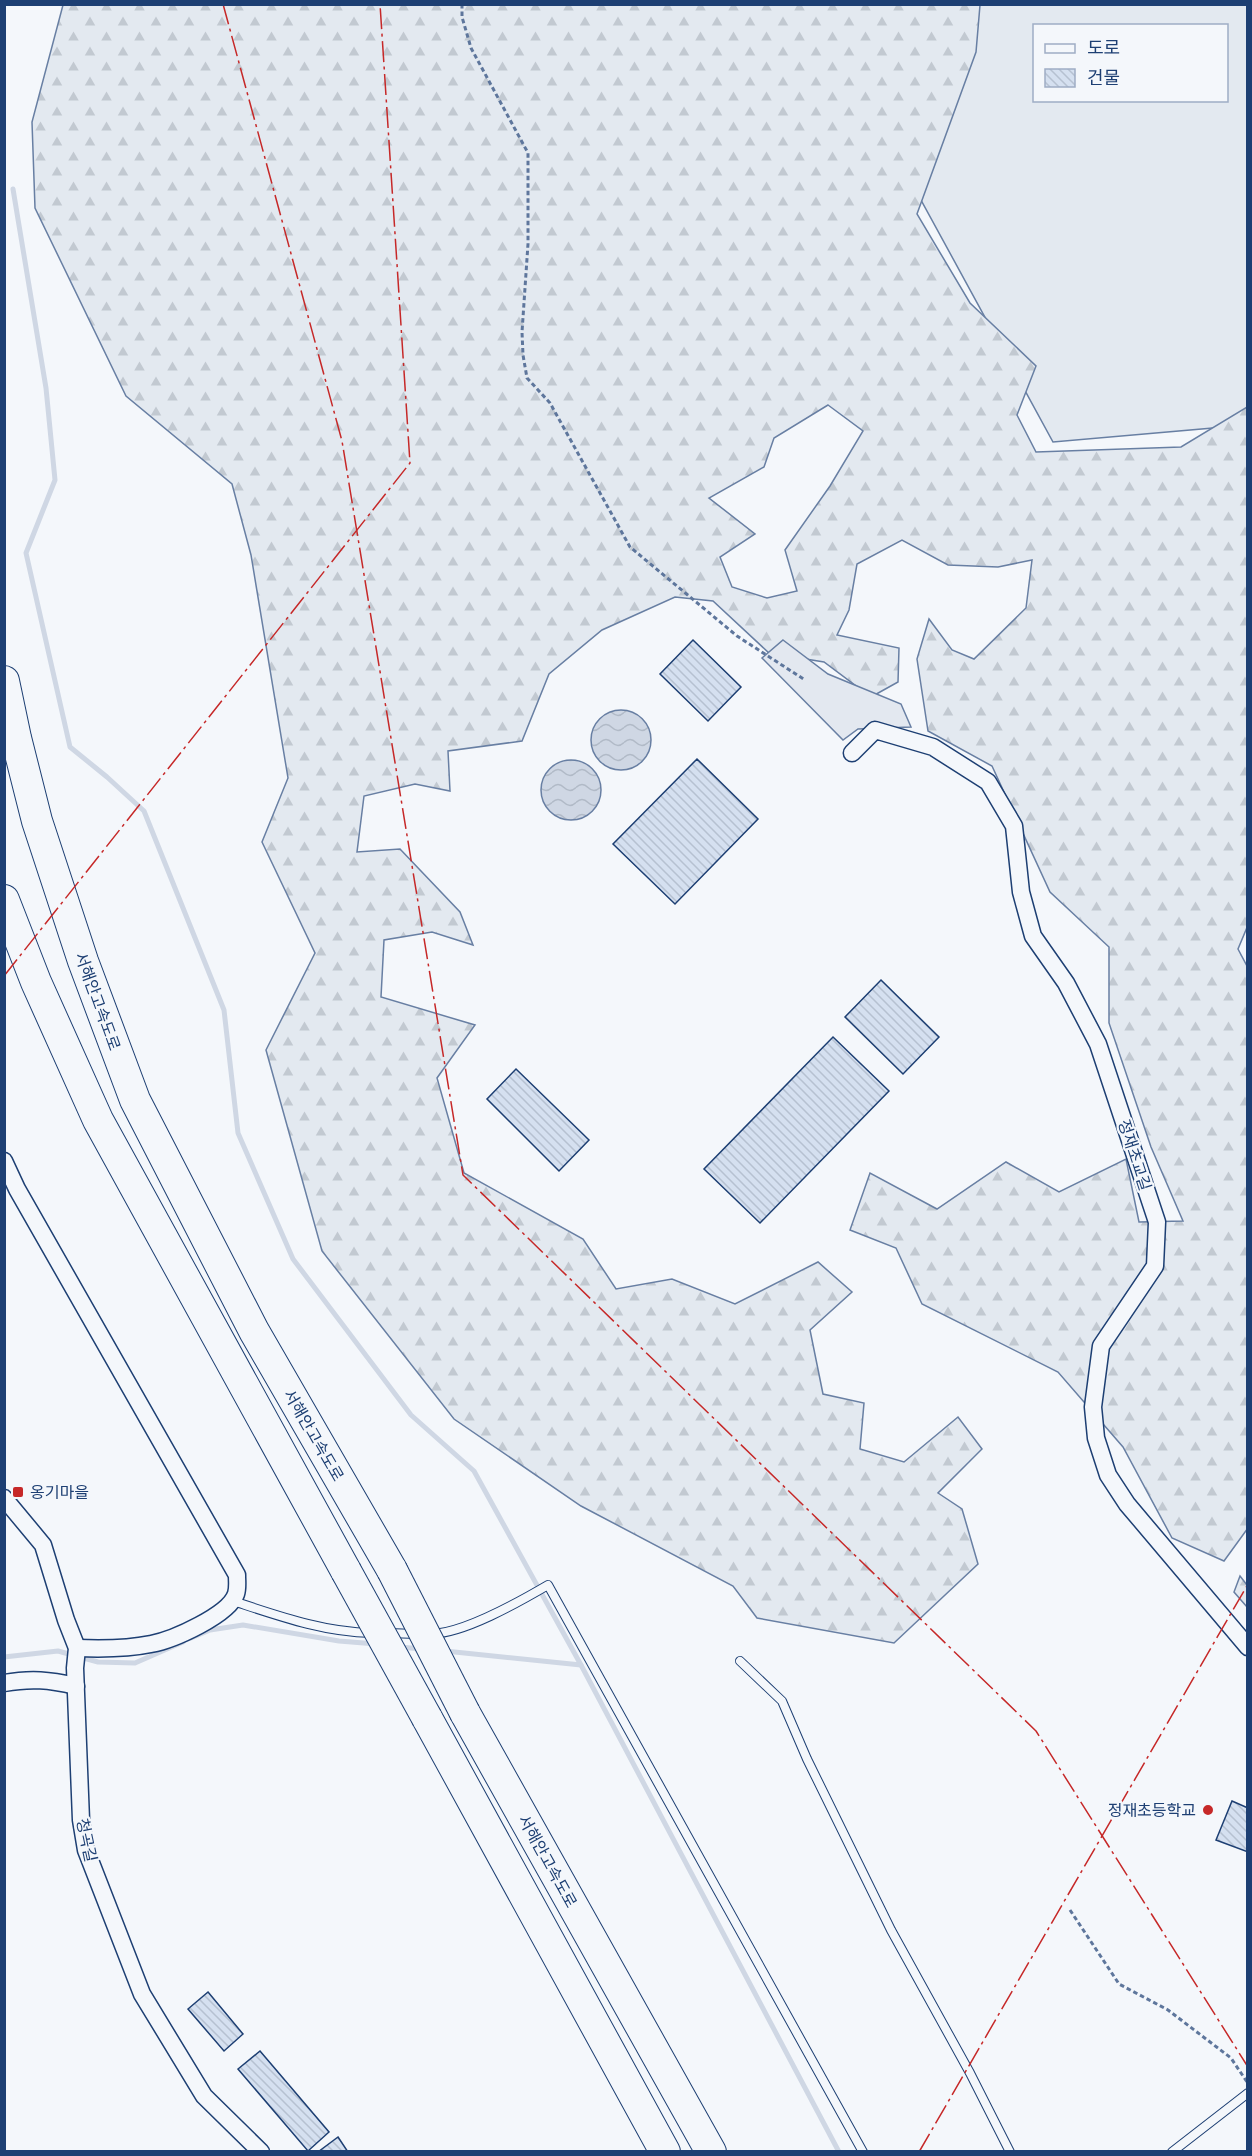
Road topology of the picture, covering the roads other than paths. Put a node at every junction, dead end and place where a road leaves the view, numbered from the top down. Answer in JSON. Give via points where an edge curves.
{"nodes":[{"id":1,"x":4,"y":681,"type":"edge"},
{"id":2,"x":852,"y":753,"type":"dead end"},
{"id":3,"x":4,"y":900,"type":"edge"},
{"id":4,"x":4,"y":1161,"type":"edge"},
{"id":5,"x":4,"y":1498,"type":"edge"},
{"id":6,"x":233,"y":1600,"type":"junction"},
{"id":7,"x":1248,"y":1647,"type":"edge"},
{"id":8,"x":77,"y":1648,"type":"junction"},
{"id":9,"x":740,"y":1661,"type":"dead end"},
{"id":10,"x":4,"y":1683,"type":"edge"},
{"id":11,"x":76,"y":1686,"type":"junction"},
{"id":12,"x":1248,"y":2093,"type":"edge"},
{"id":13,"x":261,"y":2151,"type":"edge"},
{"id":14,"x":665,"y":2151,"type":"edge"},
{"id":15,"x":711,"y":2151,"type":"edge"},
{"id":16,"x":862,"y":2151,"type":"edge"},
{"id":17,"x":1010,"y":2151,"type":"edge"},
{"id":18,"x":1172,"y":2151,"type":"edge"}],
"edges":[{"from":1,"to":15,"type":"highway","name":"서해안고속도로","bridge":true,"via":[[37,821],[135,1100],[254,1330],[392,1570],[465,1713]]},
{"from":2,"to":7,"type":"street","name":"정재초교길","via":[[875,730],[933,747],[988,782],[1014,826],[1020,892],[1033,936],[1066,983],[1098,1044],[1157,1222],[1155,1266],[1101,1346],[1093,1407],[1096,1438],[1108,1475],[1127,1504]]},
{"from":3,"to":14,"type":"highway","bridge":true,"via":[[98,1120]]},
{"from":4,"to":6,"type":"street","via":[[237,1575]]},
{"from":5,"to":8,"type":"street","name":"청곡길","via":[[43,1545]]},
{"from":6,"to":8,"type":"street","via":[[200,1626],[154,1644]]},
{"from":6,"to":16,"type":"lane","via":[[307,1625],[352,1632],[442,1634],[523,1600],[548,1585]]},
{"from":8,"to":11,"type":"street","name":"청곡길"},
{"from":9,"to":17,"type":"lane","via":[[782,1701],[891,1930]]},
{"from":10,"to":11,"type":"street","via":[[28,1678]]},
{"from":11,"to":13,"type":"street","name":"청곡길","via":[[81,1820],[86,1850],[142,1994],[204,2096]]},
{"from":12,"to":18,"type":"lane"}]}
